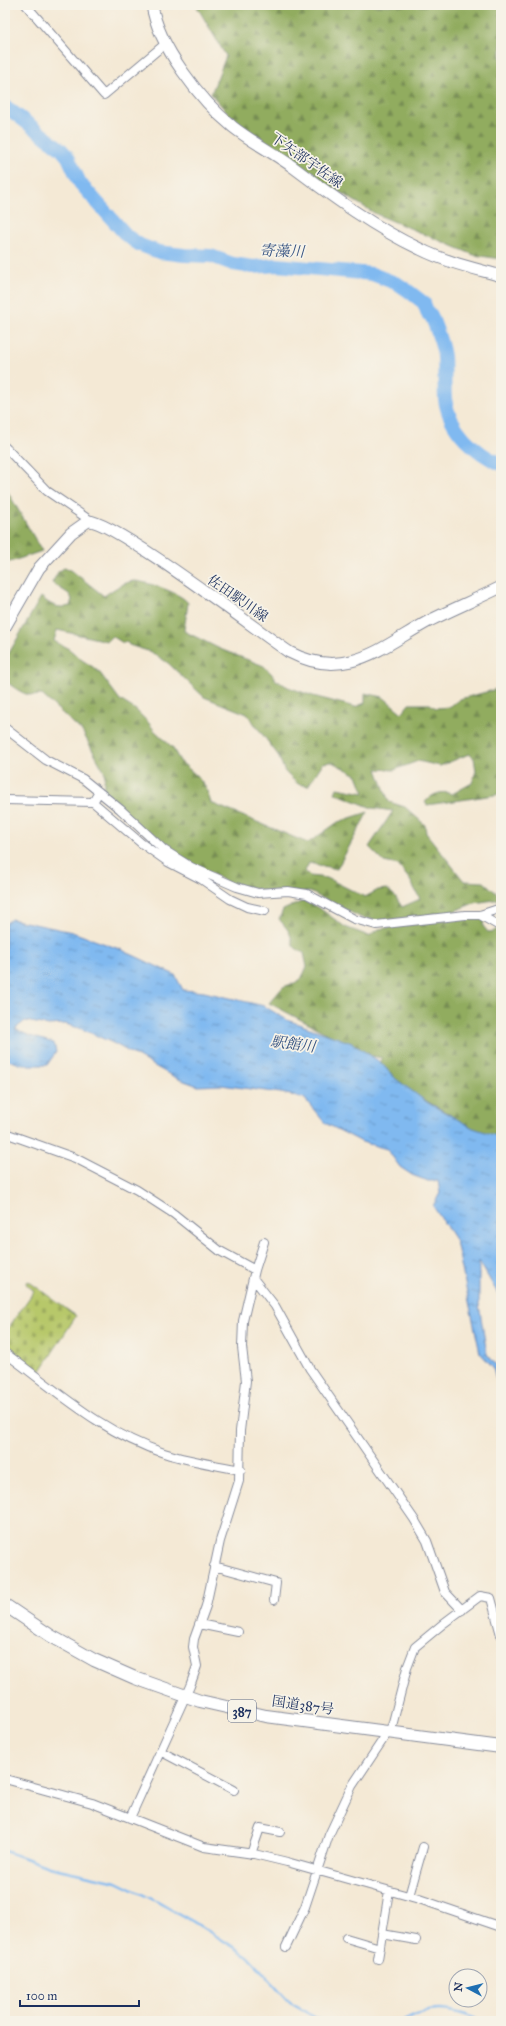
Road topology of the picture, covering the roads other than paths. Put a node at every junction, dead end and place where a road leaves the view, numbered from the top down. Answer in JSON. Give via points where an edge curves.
{"nodes":[{"id":1,"x":26,"y":5,"type":"edge"},
{"id":2,"x":152,"y":5,"type":"edge"},
{"id":3,"x":165,"y":44,"type":"junction"},
{"id":4,"x":501,"y":276,"type":"edge"},
{"id":5,"x":5,"y":447,"type":"edge"},
{"id":6,"x":91,"y":521,"type":"junction"},
{"id":7,"x":501,"y":587,"type":"edge"},
{"id":8,"x":5,"y":628,"type":"edge"},
{"id":9,"x":5,"y":728,"type":"edge"},
{"id":10,"x":100,"y":792,"type":"junction"},
{"id":11,"x":5,"y":800,"type":"edge"},
{"id":12,"x":93,"y":802,"type":"junction"},
{"id":13,"x":501,"y":908,"type":"edge"},
{"id":14,"x":265,"y":911,"type":"dead end"},
{"id":15,"x":480,"y":915,"type":"junction"},
{"id":16,"x":501,"y":927,"type":"edge"},
{"id":17,"x":5,"y":1133,"type":"edge"},
{"id":18,"x":264,"y":1242,"type":"dead end"},
{"id":19,"x":254,"y":1274,"type":"junction"},
{"id":20,"x":5,"y":1353,"type":"edge"},
{"id":21,"x":240,"y":1470,"type":"junction"},
{"id":22,"x":214,"y":1566,"type":"junction"},
{"id":23,"x":274,"y":1600,"type":"dead end"},
{"id":24,"x":5,"y":1605,"type":"edge"},
{"id":25,"x":462,"y":1610,"type":"junction"},
{"id":26,"x":199,"y":1624,"type":"junction"},
{"id":27,"x":238,"y":1632,"type":"dead end"},
{"id":28,"x":501,"y":1635,"type":"edge"},
{"id":29,"x":185,"y":1696,"type":"junction"},
{"id":30,"x":388,"y":1732,"type":"junction"},
{"id":31,"x":501,"y":1747,"type":"edge"},
{"id":32,"x":160,"y":1751,"type":"junction"},
{"id":33,"x":5,"y":1780,"type":"edge"},
{"id":34,"x":234,"y":1790,"type":"dead end"},
{"id":35,"x":130,"y":1818,"type":"junction"},
{"id":36,"x":280,"y":1832,"type":"dead end"},
{"id":37,"x":423,"y":1847,"type":"dead end"},
{"id":38,"x":252,"y":1854,"type":"junction"},
{"id":39,"x":318,"y":1871,"type":"junction"},
{"id":40,"x":389,"y":1892,"type":"junction"},
{"id":41,"x":409,"y":1896,"type":"junction"},
{"id":42,"x":484,"y":1920,"type":"junction"},
{"id":43,"x":501,"y":1927,"type":"edge"},
{"id":44,"x":501,"y":1932,"type":"edge"},
{"id":45,"x":382,"y":1934,"type":"junction"},
{"id":46,"x":346,"y":1938,"type":"dead end"},
{"id":47,"x":416,"y":1940,"type":"dead end"},
{"id":48,"x":286,"y":1946,"type":"dead end"},
{"id":49,"x":380,"y":1948,"type":"junction"},
{"id":50,"x":378,"y":1959,"type":"dead end"}],
"edges":[{"from":1,"to":3,"type":"street","via":[[104,95]]},
{"from":2,"to":3,"type":"main road","name":"下矢部宇佐線"},
{"from":3,"to":4,"type":"main road","name":"下矢部宇佐線","via":[[200,93],[222,117],[327,193],[392,235],[420,249],[449,262]]},
{"from":5,"to":6,"type":"street","via":[[47,491]]},
{"from":6,"to":7,"type":"main road","name":"佐田駅川線","via":[[128,540],[289,652],[317,662],[340,663],[362,659],[429,621]]},
{"from":6,"to":8,"type":"main road","via":[[78,526],[50,554],[34,576]]},
{"from":9,"to":10,"type":"street","via":[[46,760],[78,775]]},
{"from":10,"to":12,"type":"street"},
{"from":10,"to":15,"type":"street","via":[[164,850],[191,867],[237,887],[258,893],[288,891],[307,894],[368,924]]},
{"from":11,"to":12,"type":"street"},
{"from":12,"to":14,"type":"street","via":[[141,843],[168,862],[201,879],[234,902]]},
{"from":13,"to":15,"type":"street"},
{"from":15,"to":16,"type":"street"},
{"from":17,"to":19,"type":"street","via":[[74,1158],[137,1190],[174,1214]]},
{"from":18,"to":19,"type":"street"},
{"from":19,"to":21,"type":"street","via":[[242,1331],[246,1381],[240,1431]]},
{"from":19,"to":25,"type":"street","via":[[310,1369],[414,1519],[427,1541],[445,1592]]},
{"from":20,"to":21,"type":"street","via":[[86,1415],[134,1440],[164,1453]]},
{"from":21,"to":22,"type":"street","via":[[238,1489],[222,1532]]},
{"from":22,"to":23,"type":"street","via":[[276,1583]]},
{"from":22,"to":26,"type":"street","via":[[206,1606]]},
{"from":24,"to":29,"type":"highway","name":"国道387号","number":"387","via":[[51,1636],[84,1654],[125,1674]]},
{"from":25,"to":28,"type":"street","via":[[480,1596],[491,1598]]},
{"from":25,"to":30,"type":"street","via":[[415,1648],[407,1668],[395,1720]]},
{"from":26,"to":27,"type":"street"},
{"from":26,"to":29,"type":"street","via":[[193,1644],[197,1666]]},
{"from":29,"to":30,"type":"highway","name":"国道387号","number":"387","via":[[261,1715]]},
{"from":29,"to":32,"type":"street"},
{"from":30,"to":31,"type":"highway","name":"国道387号","number":"387"},
{"from":30,"to":39,"type":"street","via":[[352,1786],[329,1835]]},
{"from":32,"to":34,"type":"street"},
{"from":32,"to":35,"type":"street"},
{"from":33,"to":35,"type":"street","via":[[80,1799]]},
{"from":35,"to":38,"type":"street","via":[[204,1847]]},
{"from":36,"to":38,"type":"street","via":[[260,1828]]},
{"from":37,"to":41,"type":"street"},
{"from":38,"to":39,"type":"street"},
{"from":39,"to":40,"type":"street"},
{"from":39,"to":48,"type":"street","via":[[305,1907]]},
{"from":40,"to":41,"type":"street"},
{"from":40,"to":45,"type":"street"},
{"from":41,"to":42,"type":"street"},
{"from":42,"to":43,"type":"street"},
{"from":42,"to":44,"type":"street"},
{"from":45,"to":47,"type":"street"},
{"from":45,"to":49,"type":"street"},
{"from":46,"to":49,"type":"street"},
{"from":49,"to":50,"type":"street"}]}
